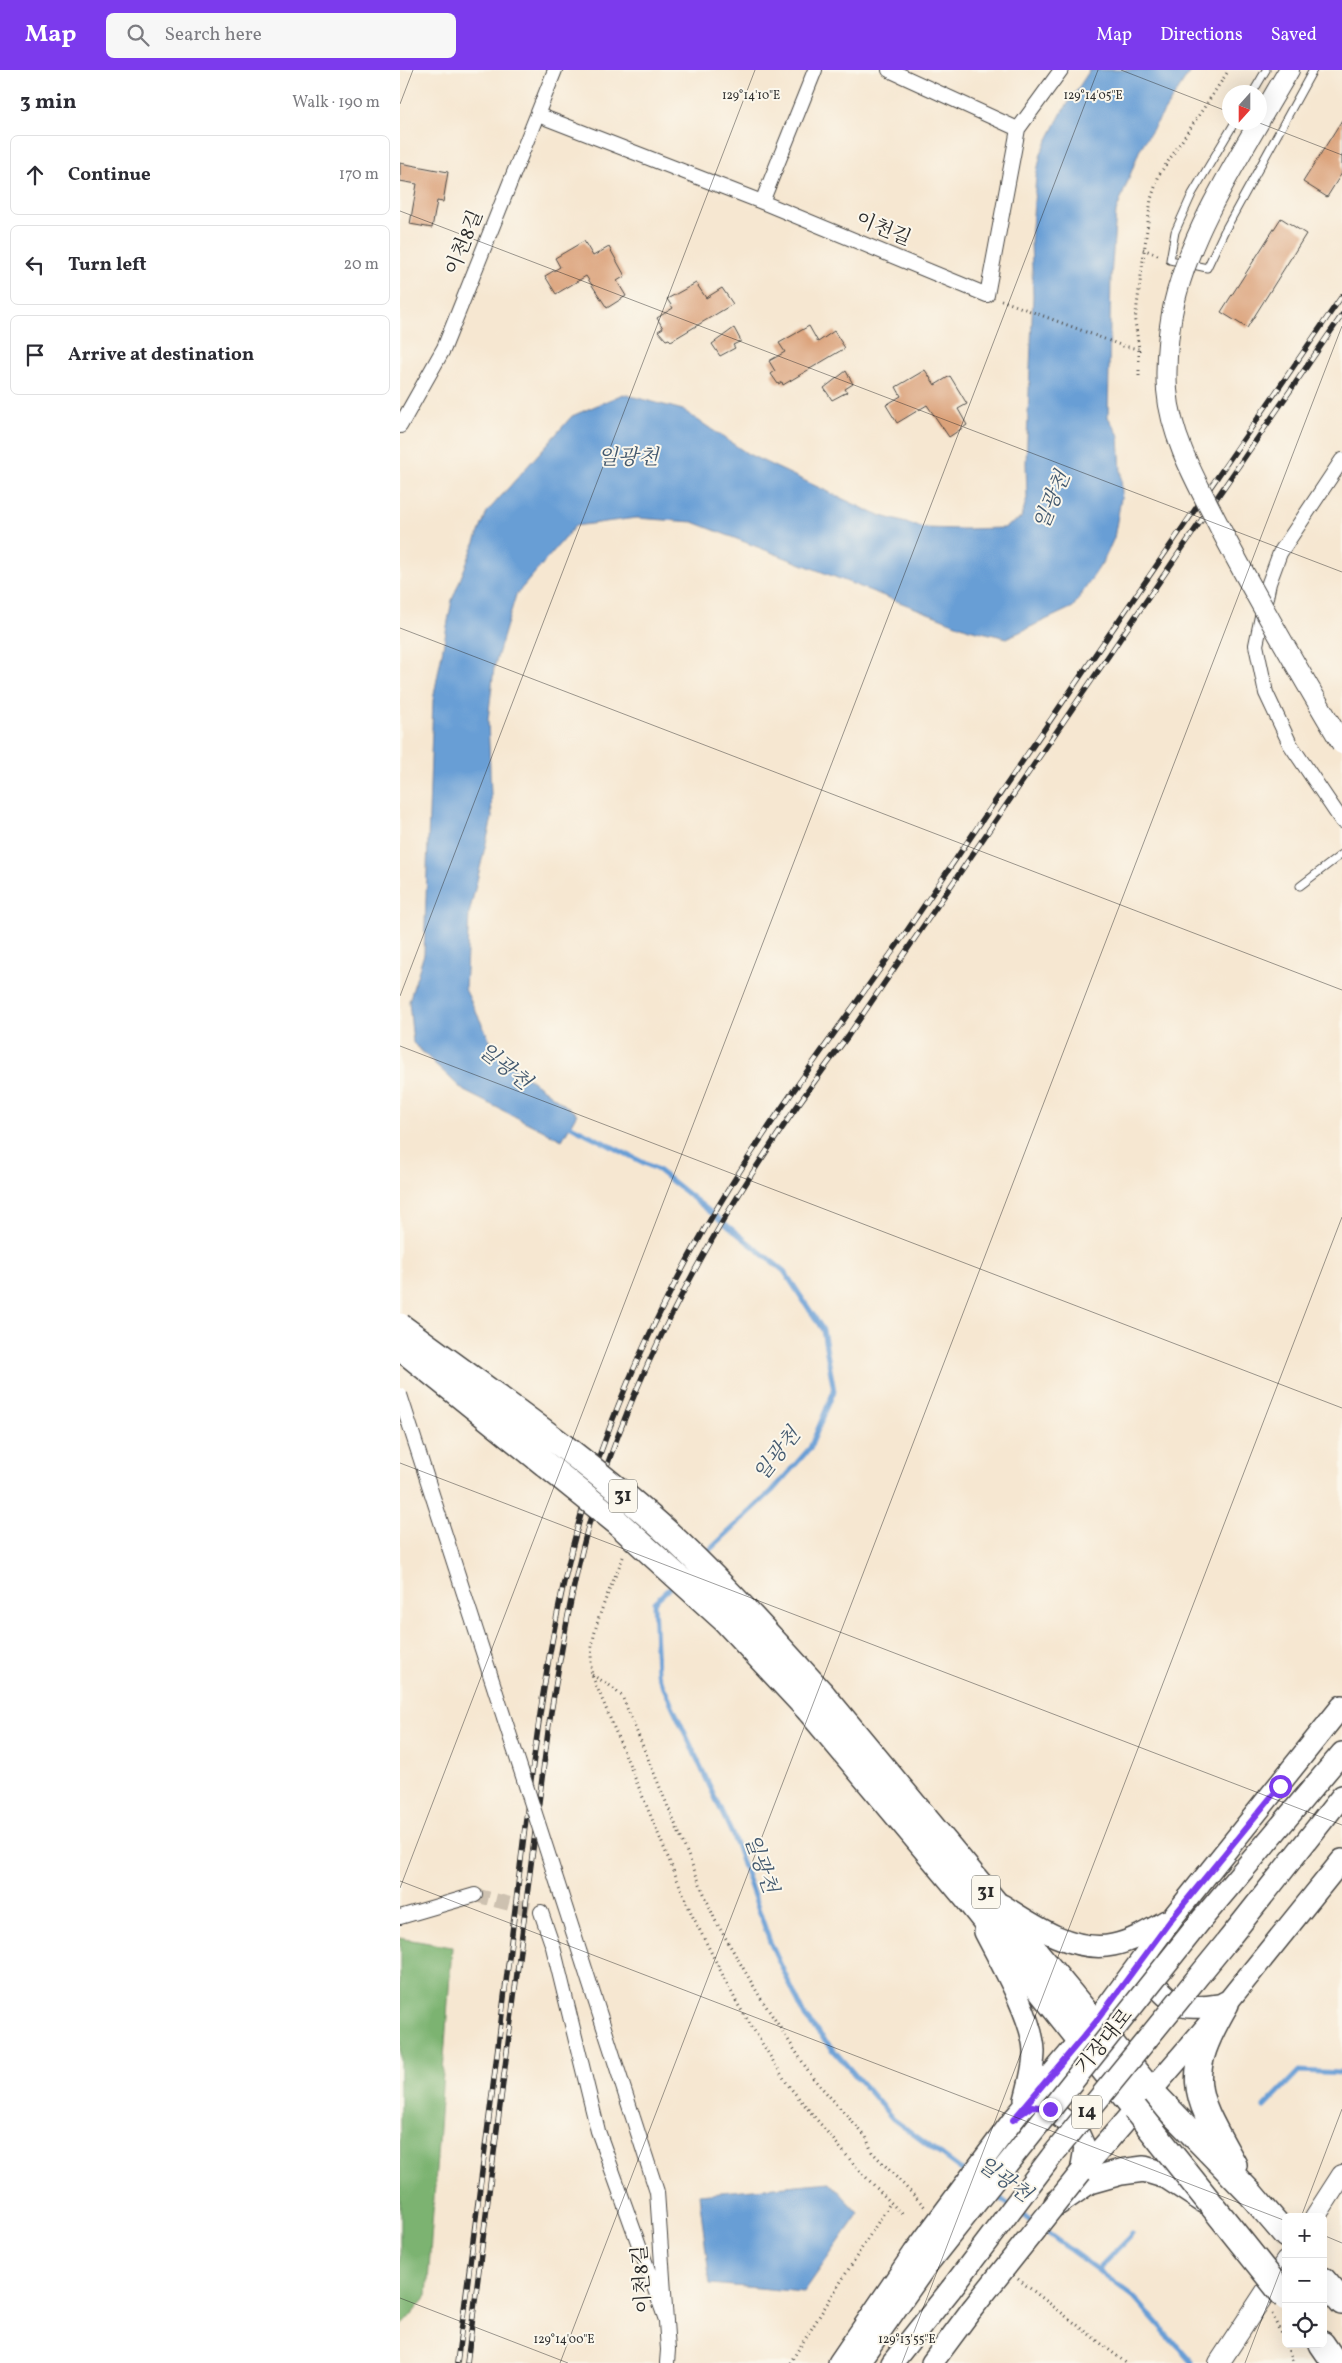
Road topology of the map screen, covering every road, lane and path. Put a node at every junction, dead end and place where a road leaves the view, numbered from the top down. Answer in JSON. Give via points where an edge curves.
{"nodes":[{"id":1,"x":555,"y":70,"type":"edge"},
{"id":2,"x":815,"y":70,"type":"edge"},
{"id":3,"x":889,"y":70,"type":"edge"},
{"id":4,"x":1061,"y":70,"type":"edge"},
{"id":5,"x":1229,"y":70,"type":"edge"},
{"id":6,"x":1266,"y":70,"type":"edge"},
{"id":7,"x":1289,"y":70,"type":"edge"},
{"id":8,"x":1314,"y":70,"type":"edge"},
{"id":9,"x":1256,"y":85,"type":"edge"},
{"id":10,"x":1267,"y":108,"type":"edge"},
{"id":11,"x":538,"y":115,"type":"junction"},
{"id":12,"x":1018,"y":129,"type":"junction"},
{"id":13,"x":1230,"y":130,"type":"edge"},
{"id":14,"x":1254,"y":130,"type":"edge"},
{"id":15,"x":762,"y":202,"type":"junction"},
{"id":16,"x":1143,"y":249,"type":"junction"},
{"id":17,"x":1170,"y":260,"type":"junction"},
{"id":18,"x":1003,"y":301,"type":"dead end"},
{"id":19,"x":1139,"y":349,"type":"junction"},
{"id":20,"x":1139,"y":376,"type":"dead end"},
{"id":21,"x":400,"y":426,"type":"edge"},
{"id":22,"x":1342,"y":460,"type":"edge"},
{"id":23,"x":1342,"y":744,"type":"edge"},
{"id":24,"x":1342,"y":820,"type":"edge"},
{"id":25,"x":1342,"y":854,"type":"edge"},
{"id":26,"x":1300,"y":886,"type":"dead end"},
{"id":27,"x":400,"y":1326,"type":"edge"},
{"id":28,"x":400,"y":1347,"type":"edge"},
{"id":29,"x":400,"y":1395,"type":"edge"},
{"id":30,"x":623,"y":1556,"type":"dead end"},
{"id":31,"x":592,"y":1675,"type":"junction"},
{"id":32,"x":815,"y":1702,"type":"junction"},
{"id":33,"x":1342,"y":1706,"type":"edge"},
{"id":34,"x":1342,"y":1753,"type":"edge"},
{"id":35,"x":1342,"y":1796,"type":"edge"},
{"id":36,"x":1342,"y":1860,"type":"edge"},
{"id":37,"x":475,"y":1895,"type":"tunnel mouth"},
{"id":38,"x":978,"y":1897,"type":"junction"},
{"id":39,"x":541,"y":1912,"type":"dead end"},
{"id":40,"x":400,"y":1917,"type":"edge"},
{"id":41,"x":1173,"y":1917,"type":"junction"},
{"id":42,"x":1226,"y":2004,"type":"junction"},
{"id":43,"x":1087,"y":2031,"type":"junction"},
{"id":44,"x":1151,"y":2090,"type":"junction"},
{"id":45,"x":1135,"y":2109,"type":"junction"},
{"id":46,"x":1018,"y":2114,"type":"junction"},
{"id":47,"x":1081,"y":2172,"type":"junction"},
{"id":48,"x":1342,"y":2175,"type":"edge"},
{"id":49,"x":1250,"y":2194,"type":"junction"},
{"id":50,"x":890,"y":2203,"type":"junction"},
{"id":51,"x":1055,"y":2204,"type":"junction"},
{"id":52,"x":1217,"y":2210,"type":"junction"},
{"id":53,"x":1318,"y":2213,"type":"edge"},
{"id":54,"x":902,"y":2214,"type":"dead end"},
{"id":55,"x":933,"y":2214,"type":"dead end"},
{"id":56,"x":1282,"y":2230,"type":"edge"},
{"id":57,"x":1282,"y":2270,"type":"edge"},
{"id":58,"x":1010,"y":2274,"type":"dead end"},
{"id":59,"x":1327,"y":2285,"type":"edge"},
{"id":60,"x":1269,"y":2298,"type":"edge"},
{"id":61,"x":1342,"y":2302,"type":"edge"},
{"id":62,"x":666,"y":2320,"type":"junction"},
{"id":63,"x":1325,"y":2348,"type":"edge"},
{"id":64,"x":667,"y":2363,"type":"edge"},
{"id":65,"x":790,"y":2363,"type":"edge"},
{"id":66,"x":839,"y":2363,"type":"edge"},
{"id":67,"x":858,"y":2363,"type":"edge"},
{"id":68,"x":892,"y":2363,"type":"edge"},
{"id":69,"x":932,"y":2363,"type":"edge"},
{"id":70,"x":1126,"y":2363,"type":"edge"},
{"id":71,"x":1219,"y":2363,"type":"edge"},
{"id":72,"x":1294,"y":2363,"type":"edge"},
{"id":73,"x":1335,"y":2363,"type":"edge"}],
"edges":[{"from":1,"to":11,"type":"street","name":"이천8길"},
{"from":2,"to":15,"type":"street"},
{"from":3,"to":12,"type":"street"},
{"from":4,"to":12,"type":"street","name":"이천길"},
{"from":5,"to":16,"type":"path","via":[[1158,175]]},
{"from":6,"to":9,"type":"lane"},
{"from":7,"to":10,"type":"main road"},
{"from":8,"to":17,"type":"lane","via":[[1207,268]]},
{"from":11,"to":15,"type":"street","name":"이천길"},
{"from":11,"to":21,"type":"street","name":"이천8길","via":[[444,348]]},
{"from":12,"to":15,"type":"street","name":"이천길","via":[[987,295]]},
{"from":13,"to":17,"type":"lane","via":[[1192,194],[1175,232]]},
{"from":14,"to":23,"type":"main road","bridge":true,"via":[[1205,218],[1191,251],[1172,318],[1167,390],[1172,419],[1190,470],[1243,572]]},
{"from":16,"to":17,"type":"path"},
{"from":16,"to":19,"type":"path","via":[[1135,321]]},
{"from":18,"to":19,"type":"path"},
{"from":19,"to":20,"type":"path"},
{"from":22,"to":24,"type":"street","via":[[1280,553],[1269,583],[1256,645],[1266,693],[1290,744]]},
{"from":25,"to":26,"type":"lane"},
{"from":27,"to":32,"type":"highway","number":"31","bridge":true,"via":[[538,1427],[659,1524],[743,1607]]},
{"from":28,"to":32,"type":"highway","number":"31","bridge":true,"via":[[617,1522]]},
{"from":29,"to":62,"type":"street","name":"이천8길","bridge":true,"via":[[656,2192]]},
{"from":30,"to":31,"type":"path","via":[[594,1633]]},
{"from":31,"to":50,"type":"path","via":[[692,1915],[737,2003],[788,2084]]},
{"from":31,"to":55,"type":"path","via":[[622,1696],[715,1920],[760,1997],[813,2078],[866,2137],[872,2152]]},
{"from":32,"to":38,"type":"highway","number":"31"},
{"from":33,"to":41,"type":"main road"},
{"from":34,"to":67,"type":"main road","name":"기장대로","number":"14","bridge":true,"via":[[1202,1919],[932,2259]]},
{"from":35,"to":68,"type":"main road","name":"기장대로","number":"14","bridge":true,"via":[[1051,2157]]},
{"from":36,"to":42,"type":"main road"},
{"from":37,"to":40,"type":"street"},
{"from":38,"to":41,"type":"main road","via":[[1070,1942],[1094,1946],[1113,1946],[1138,1937]]},
{"from":38,"to":43,"type":"highway","number":"31"},
{"from":38,"to":46,"type":"main road","via":[[1034,2048],[1032,2074]]},
{"from":39,"to":62,"type":"street","via":[[553,1947],[598,2131]]},
{"from":41,"to":42,"type":"main road","via":[[1154,1966],[1155,1984],[1169,2001],[1190,2008]]},
{"from":41,"to":43,"type":"main road"},
{"from":42,"to":44,"type":"main road"},
{"from":42,"to":49,"type":"highway","via":[[1210,2031],[1197,2085],[1210,2122]]},
{"from":43,"to":44,"type":"highway","number":"31"},
{"from":43,"to":45,"type":"highway","number":"31"},
{"from":43,"to":46,"type":"main road"},
{"from":44,"to":45,"type":"main road"},
{"from":44,"to":49,"type":"highway"},
{"from":45,"to":47,"type":"main road"},
{"from":45,"to":52,"type":"highway","bridge":true},
{"from":46,"to":47,"type":"main road","via":[[1032,2106],[1050,2109],[1077,2130],[1085,2148]]},
{"from":46,"to":66,"type":"main road","bridge":true,"via":[[914,2253]]},
{"from":47,"to":51,"type":"main road","bridge":true},
{"from":48,"to":53,"type":"main road"},
{"from":49,"to":56,"type":"highway"},
{"from":50,"to":54,"type":"path"},
{"from":50,"to":65,"type":"path"},
{"from":51,"to":52,"type":"highway","bridge":true,"via":[[1090,2181],[1144,2169],[1167,2176]]},
{"from":51,"to":69,"type":"main road","bridge":true},
{"from":52,"to":60,"type":"highway","bridge":true},
{"from":57,"to":60,"type":"main road"},
{"from":58,"to":70,"type":"path"},
{"from":59,"to":61,"type":"highway"},
{"from":60,"to":71,"type":"main road"},
{"from":60,"to":72,"type":"path"},
{"from":62,"to":64,"type":"street","name":"이천8길"},
{"from":63,"to":73,"type":"highway"}]}
